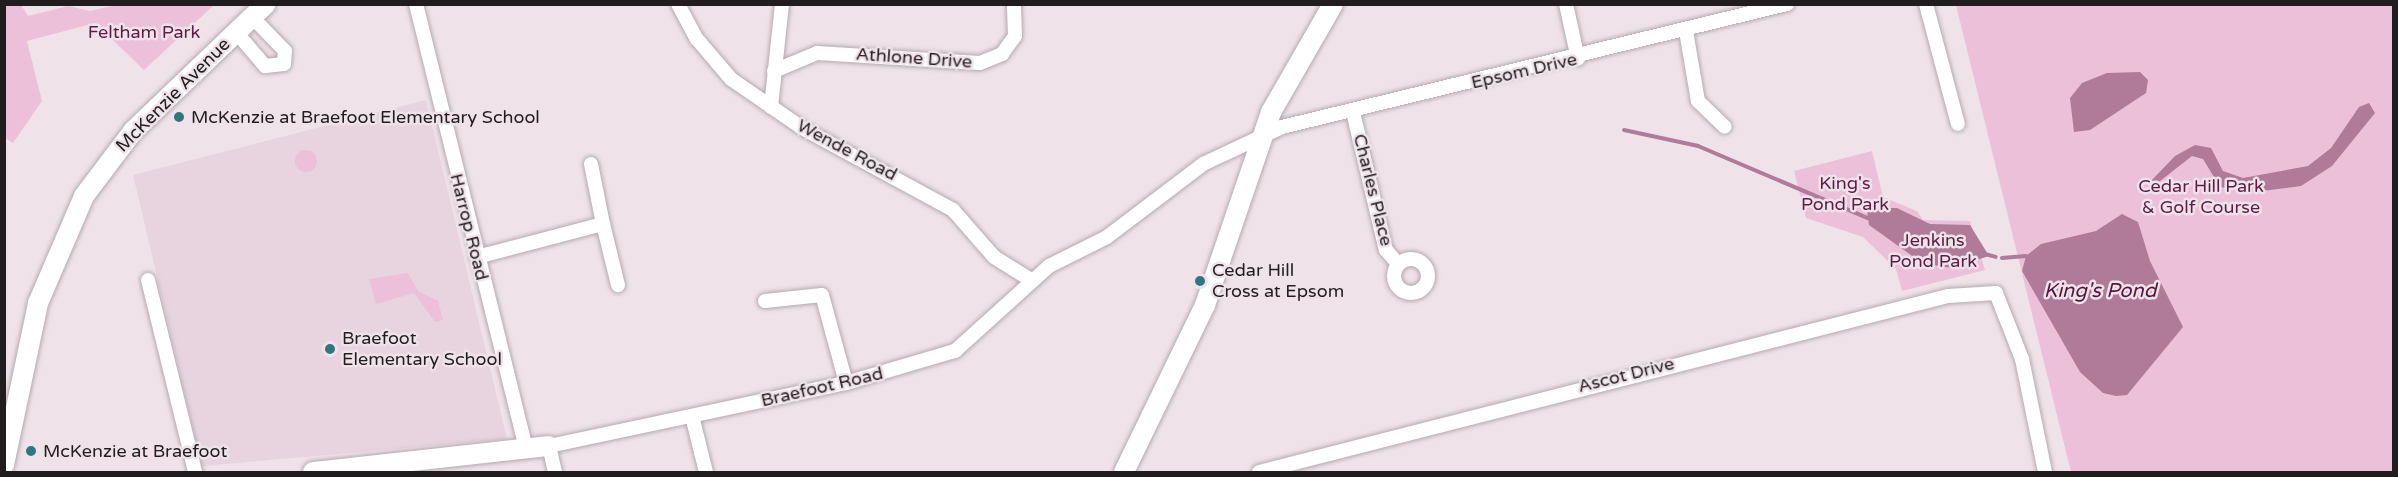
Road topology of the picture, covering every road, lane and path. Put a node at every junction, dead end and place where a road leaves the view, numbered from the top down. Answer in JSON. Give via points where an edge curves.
{"nodes":[{"id":1,"x":416,"y":4,"type":"edge"},
{"id":2,"x":678,"y":4,"type":"edge"},
{"id":3,"x":782,"y":4,"type":"edge"},
{"id":4,"x":1014,"y":4,"type":"edge"},
{"id":5,"x":1333,"y":4,"type":"edge"},
{"id":6,"x":1566,"y":4,"type":"edge"},
{"id":7,"x":1787,"y":4,"type":"edge"},
{"id":8,"x":1926,"y":4,"type":"edge"},
{"id":9,"x":259,"y":11,"type":"edge"},
{"id":10,"x":1686,"y":31,"type":"junction"},
{"id":11,"x":236,"y":32,"type":"junction"},
{"id":12,"x":1578,"y":58,"type":"junction"},
{"id":13,"x":774,"y":71,"type":"junction"},
{"id":14,"x":771,"y":107,"type":"junction"},
{"id":15,"x":1353,"y":112,"type":"junction"},
{"id":16,"x":1958,"y":124,"type":"dead end"},
{"id":17,"x":1725,"y":128,"type":"dead end"},
{"id":18,"x":1262,"y":136,"type":"junction"},
{"id":19,"x":591,"y":164,"type":"dead end"},
{"id":20,"x":603,"y":224,"type":"junction"},
{"id":21,"x":477,"y":257,"type":"junction"},
{"id":22,"x":1398,"y":264,"type":"dead end"},
{"id":23,"x":148,"y":280,"type":"dead end"},
{"id":24,"x":1031,"y":280,"type":"junction"},
{"id":25,"x":618,"y":285,"type":"dead end"},
{"id":26,"x":765,"y":301,"type":"dead end"},
{"id":27,"x":846,"y":383,"type":"junction"},
{"id":28,"x":692,"y":416,"type":"junction"},
{"id":29,"x":549,"y":446,"type":"junction"},
{"id":30,"x":526,"y":450,"type":"junction"},
{"id":31,"x":4,"y":465,"type":"edge"},
{"id":32,"x":195,"y":472,"type":"edge"},
{"id":33,"x":313,"y":472,"type":"edge"},
{"id":34,"x":555,"y":472,"type":"edge"},
{"id":35,"x":706,"y":472,"type":"edge"},
{"id":36,"x":1124,"y":472,"type":"edge"},
{"id":37,"x":1258,"y":472,"type":"edge"},
{"id":38,"x":2045,"y":472,"type":"edge"}],
"edges":[{"from":1,"to":21,"type":"street","name":"Harrop Road"},
{"from":2,"to":14,"type":"street","name":"Wende Road","via":[[697,39],[731,79]]},
{"from":3,"to":13,"type":"street"},
{"from":4,"to":13,"type":"street","name":"Athlone Drive","via":[[1015,36],[1002,54],[980,63],[817,52]]},
{"from":5,"to":18,"type":"main road","via":[[1286,81]]},
{"from":6,"to":12,"type":"street"},
{"from":7,"to":10,"type":"street","name":"Epsom Drive"},
{"from":8,"to":16,"type":"street"},
{"from":9,"to":11,"type":"main road","name":"McKenzie Avenue"},
{"from":9,"to":11,"type":"street","via":[[285,51],[284,64],[265,66]]},
{"from":10,"to":12,"type":"street","name":"Epsom Drive"},
{"from":10,"to":17,"type":"street","via":[[1698,101]]},
{"from":11,"to":31,"type":"main road","name":"McKenzie Avenue","via":[[134,130],[72,217],[38,303]]},
{"from":12,"to":15,"type":"street","name":"Epsom Drive"},
{"from":13,"to":14,"type":"street"},
{"from":14,"to":24,"type":"street","name":"Wende Road","via":[[953,210],[994,257]]},
{"from":15,"to":18,"type":"street","name":"Epsom Drive"},
{"from":15,"to":22,"type":"street","name":"Charles Place","via":[[1386,250]]},
{"from":18,"to":24,"type":"street","name":"Braefoot Road","via":[[1203,164],[1107,237]]},
{"from":18,"to":36,"type":"main road","via":[[1205,305]]},
{"from":19,"to":20,"type":"street"},
{"from":20,"to":21,"type":"street"},
{"from":20,"to":25,"type":"street"},
{"from":21,"to":30,"type":"street","name":"Harrop Road"},
{"from":23,"to":32,"type":"street"},
{"from":24,"to":27,"type":"street","name":"Braefoot Road","via":[[956,351]]},
{"from":26,"to":27,"type":"street","via":[[822,296]]},
{"from":27,"to":28,"type":"street","name":"Braefoot Road"},
{"from":28,"to":29,"type":"street","name":"Braefoot Road"},
{"from":28,"to":35,"type":"street"},
{"from":29,"to":30,"type":"main road","name":"Braefoot Road"},
{"from":29,"to":34,"type":"street"},
{"from":30,"to":33,"type":"main road","name":"Braefoot Road"},
{"from":37,"to":38,"type":"street","name":"Ascot Drive","via":[[1948,296],[1996,293],[2022,358]]}]}
